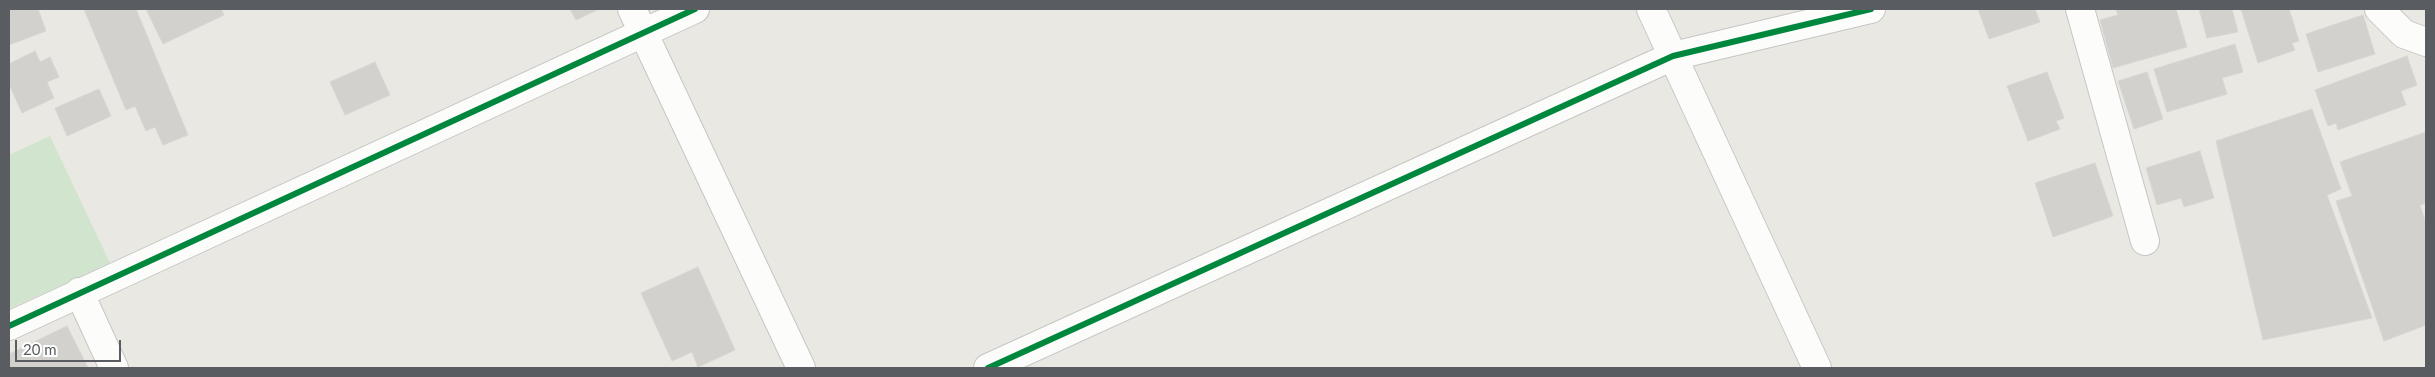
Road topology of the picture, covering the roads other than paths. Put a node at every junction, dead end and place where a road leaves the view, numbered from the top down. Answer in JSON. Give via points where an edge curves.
{"nodes":[{"id":1,"x":695,"y":9,"type":"edge"},
{"id":2,"x":1651,"y":9,"type":"edge"},
{"id":3,"x":1871,"y":9,"type":"edge"},
{"id":4,"x":2080,"y":9,"type":"edge"},
{"id":5,"x":2379,"y":9,"type":"edge"},
{"id":6,"x":638,"y":20,"type":"edge"},
{"id":7,"x":2426,"y":42,"type":"edge"},
{"id":8,"x":1673,"y":56,"type":"junction"},
{"id":9,"x":2145,"y":241,"type":"dead end"},
{"id":10,"x":80,"y":292,"type":"junction"},
{"id":11,"x":9,"y":326,"type":"edge"},
{"id":12,"x":114,"y":368,"type":"edge"},
{"id":13,"x":801,"y":368,"type":"edge"},
{"id":14,"x":988,"y":368,"type":"edge"},
{"id":15,"x":1817,"y":368,"type":"edge"}],
"edges":[{"from":1,"to":6,"type":"street"},
{"from":2,"to":8,"type":"street"},
{"from":3,"to":8,"type":"street"},
{"from":4,"to":9,"type":"street"},
{"from":5,"to":7,"type":"street","via":[[2404,34]]},
{"from":6,"to":10,"type":"street"},
{"from":6,"to":13,"type":"street"},
{"from":8,"to":14,"type":"street"},
{"from":8,"to":15,"type":"street"},
{"from":10,"to":11,"type":"street"},
{"from":10,"to":12,"type":"street"}]}
